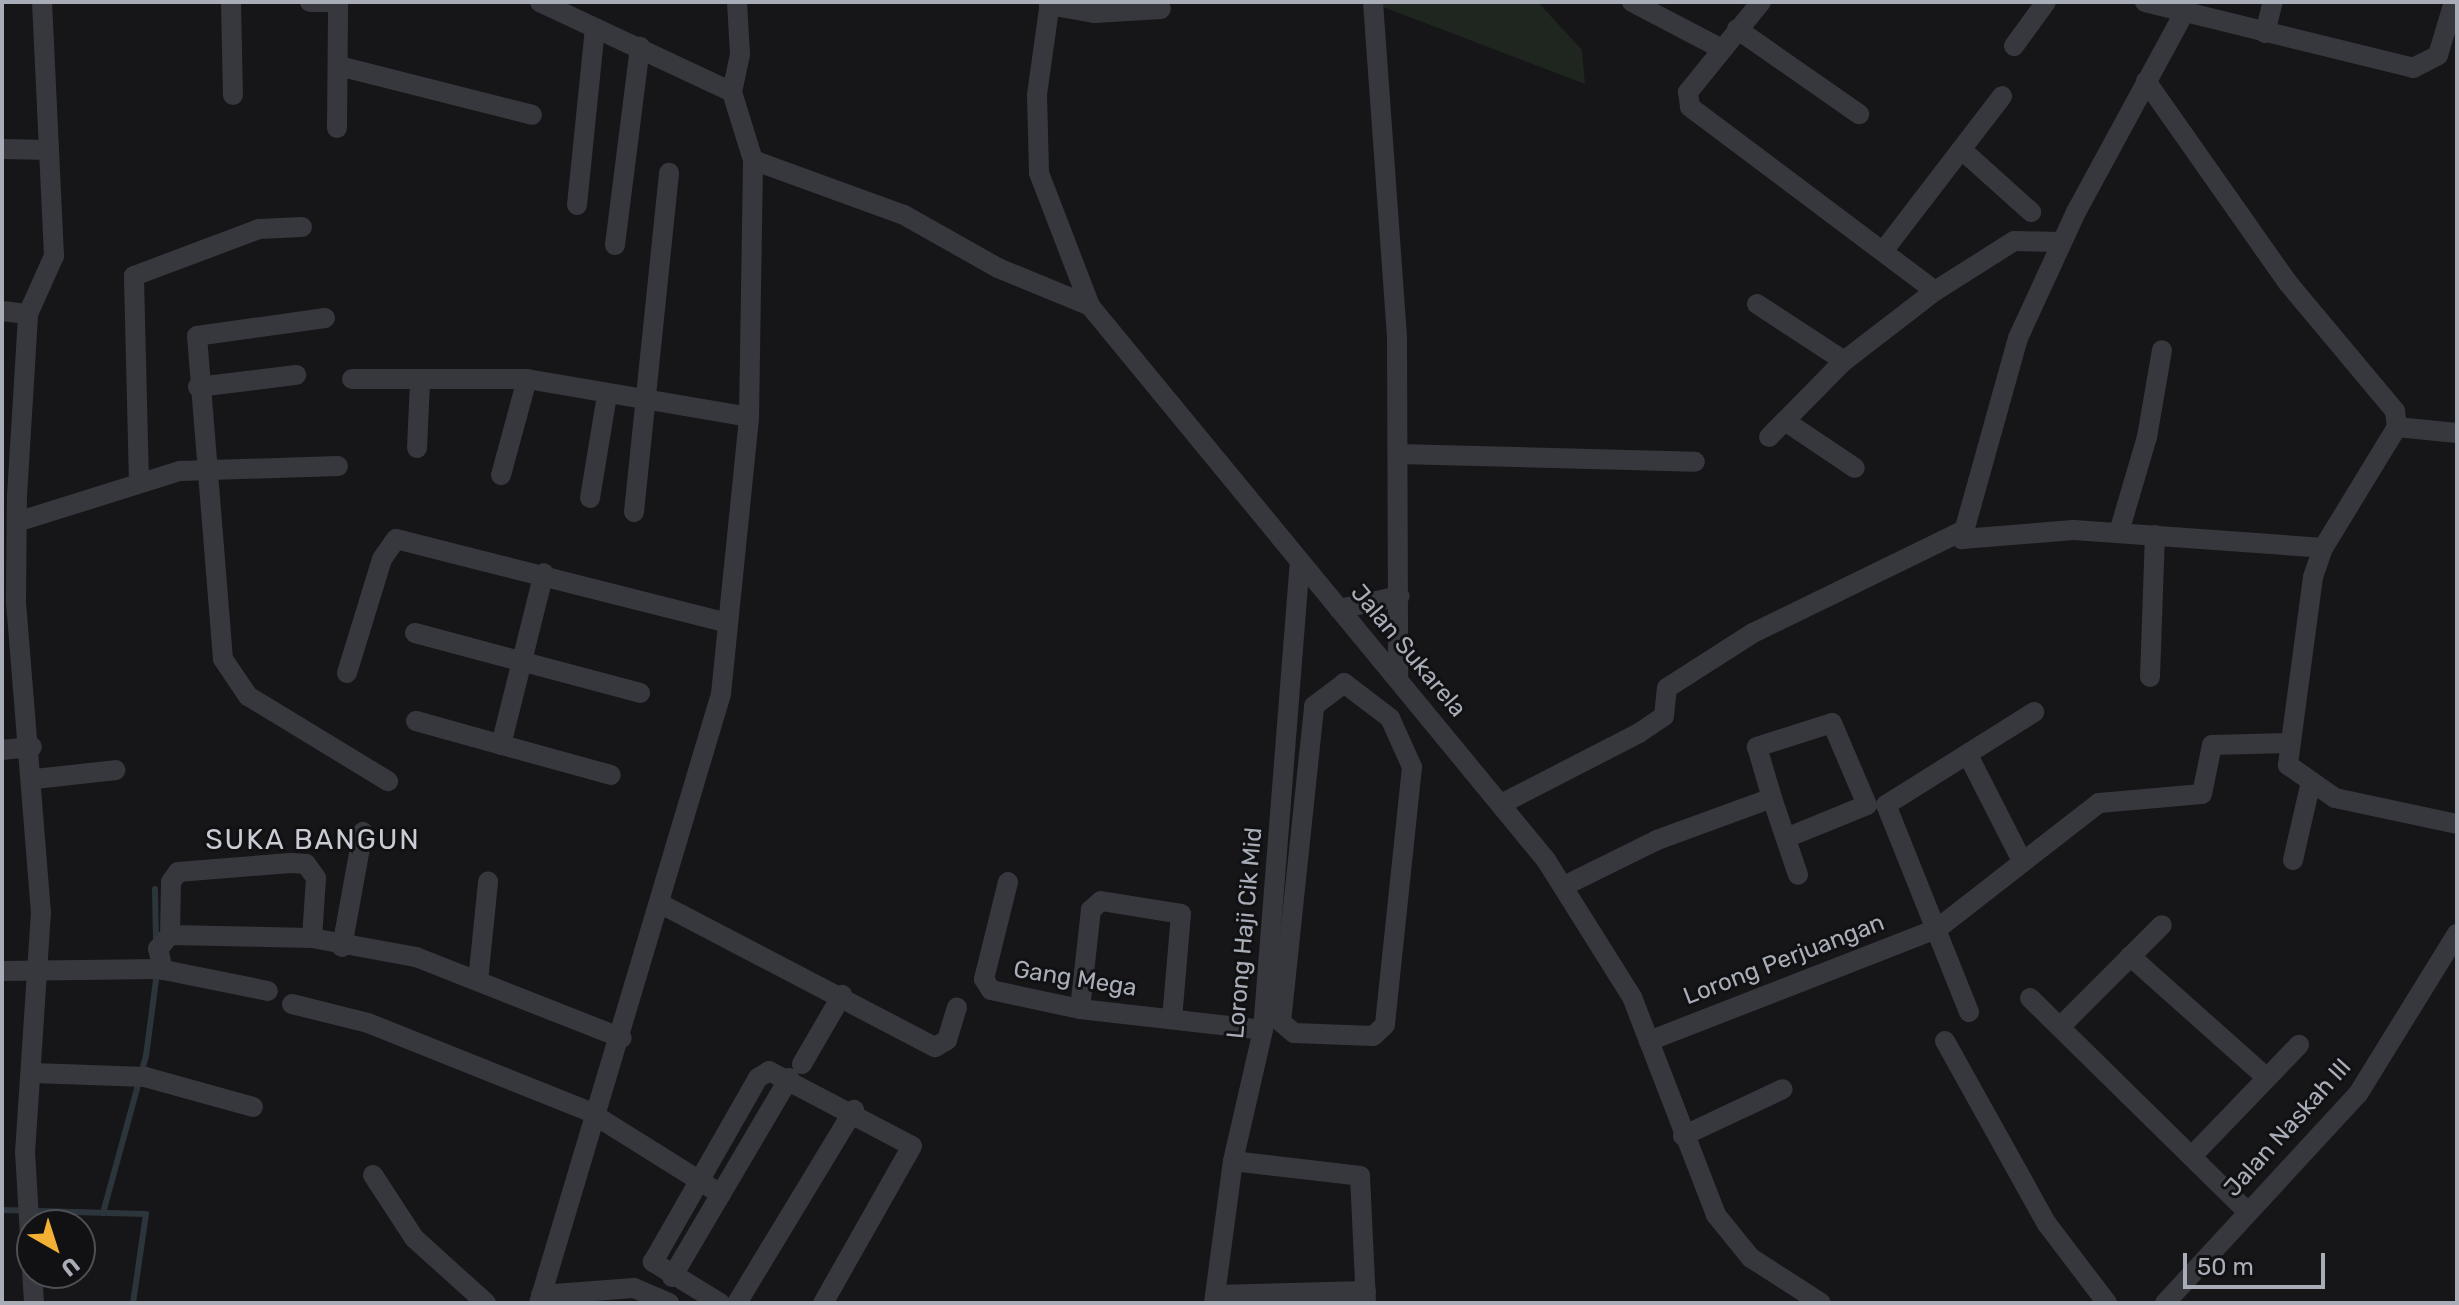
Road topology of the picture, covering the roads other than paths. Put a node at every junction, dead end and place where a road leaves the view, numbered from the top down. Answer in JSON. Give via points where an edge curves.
{"nodes":[{"id":1,"x":42,"y":2,"type":"edge"},
{"id":2,"x":231,"y":2,"type":"edge"},
{"id":3,"x":310,"y":2,"type":"edge"},
{"id":4,"x":338,"y":2,"type":"edge"},
{"id":5,"x":540,"y":2,"type":"edge"},
{"id":6,"x":737,"y":2,"type":"edge"},
{"id":7,"x":1373,"y":2,"type":"edge"},
{"id":8,"x":1632,"y":2,"type":"edge"},
{"id":9,"x":1761,"y":2,"type":"edge"},
{"id":10,"x":2046,"y":2,"type":"edge"},
{"id":11,"x":2145,"y":2,"type":"edge"},
{"id":12,"x":2273,"y":2,"type":"edge"},
{"id":13,"x":2454,"y":2,"type":"edge"},
{"id":14,"x":1050,"y":4,"type":"edge"},
{"id":15,"x":1161,"y":9,"type":"dead end"},
{"id":16,"x":2183,"y":15,"type":"junction"},
{"id":17,"x":595,"y":28,"type":"junction"},
{"id":18,"x":1737,"y":29,"type":"junction"},
{"id":19,"x":2265,"y":33,"type":"junction"},
{"id":20,"x":2014,"y":46,"type":"dead end"},
{"id":21,"x":640,"y":47,"type":"junction"},
{"id":22,"x":1720,"y":48,"type":"junction"},
{"id":23,"x":339,"y":66,"type":"junction"},
{"id":24,"x":2146,"y":81,"type":"junction"},
{"id":25,"x":732,"y":92,"type":"junction"},
{"id":26,"x":233,"y":95,"type":"dead end"},
{"id":27,"x":2002,"y":96,"type":"dead end"},
{"id":28,"x":1859,"y":114,"type":"dead end"},
{"id":29,"x":532,"y":115,"type":"dead end"},
{"id":30,"x":337,"y":128,"type":"dead end"},
{"id":31,"x":2,"y":149,"type":"edge"},
{"id":32,"x":49,"y":150,"type":"junction"},
{"id":33,"x":1962,"y":150,"type":"junction"},
{"id":34,"x":753,"y":160,"type":"junction"},
{"id":35,"x":669,"y":173,"type":"dead end"},
{"id":36,"x":577,"y":205,"type":"dead end"},
{"id":37,"x":2031,"y":212,"type":"dead end"},
{"id":38,"x":302,"y":227,"type":"dead end"},
{"id":39,"x":2061,"y":242,"type":"junction"},
{"id":40,"x":615,"y":245,"type":"dead end"},
{"id":41,"x":1884,"y":250,"type":"junction"},
{"id":42,"x":1935,"y":291,"type":"junction"},
{"id":43,"x":1757,"y":304,"type":"dead end"},
{"id":44,"x":1090,"y":306,"type":"junction"},
{"id":45,"x":2,"y":311,"type":"edge"},
{"id":46,"x":28,"y":314,"type":"junction"},
{"id":47,"x":325,"y":318,"type":"dead end"},
{"id":48,"x":2162,"y":350,"type":"dead end"},
{"id":49,"x":1844,"y":361,"type":"junction"},
{"id":50,"x":296,"y":375,"type":"dead end"},
{"id":51,"x":352,"y":379,"type":"dead end"},
{"id":52,"x":527,"y":379,"type":"junction"},
{"id":53,"x":11,"y":380,"type":"edge"},
{"id":54,"x":420,"y":382,"type":"junction"},
{"id":55,"x":198,"y":387,"type":"junction"},
{"id":56,"x":607,"y":395,"type":"junction"},
{"id":57,"x":650,"y":403,"type":"junction"},
{"id":58,"x":749,"y":417,"type":"junction"},
{"id":59,"x":1785,"y":421,"type":"junction"},
{"id":60,"x":2397,"y":427,"type":"junction"},
{"id":61,"x":2457,"y":433,"type":"edge"},
{"id":62,"x":1769,"y":437,"type":"dead end"},
{"id":63,"x":417,"y":448,"type":"dead end"},
{"id":64,"x":1398,"y":454,"type":"junction"},
{"id":65,"x":1695,"y":462,"type":"dead end"},
{"id":66,"x":338,"y":466,"type":"dead end"},
{"id":67,"x":1855,"y":468,"type":"dead end"},
{"id":68,"x":207,"y":470,"type":"junction"},
{"id":69,"x":501,"y":475,"type":"dead end"},
{"id":70,"x":139,"y":483,"type":"junction"},
{"id":71,"x":9,"y":498,"type":"edge"},
{"id":72,"x":590,"y":498,"type":"dead end"},
{"id":73,"x":634,"y":512,"type":"dead end"},
{"id":74,"x":20,"y":521,"type":"junction"},
{"id":75,"x":1960,"y":532,"type":"junction"},
{"id":76,"x":2119,"y":532,"type":"junction"},
{"id":77,"x":2155,"y":535,"type":"junction"},
{"id":78,"x":2323,"y":548,"type":"junction"},
{"id":79,"x":1300,"y":563,"type":"junction"},
{"id":80,"x":544,"y":573,"type":"junction"},
{"id":81,"x":1400,"y":596,"type":"junction"},
{"id":82,"x":9,"y":603,"type":"edge"},
{"id":83,"x":1339,"y":609,"type":"junction"},
{"id":84,"x":728,"y":623,"type":"junction"},
{"id":85,"x":415,"y":633,"type":"dead end"},
{"id":86,"x":524,"y":666,"type":"junction"},
{"id":87,"x":347,"y":673,"type":"dead end"},
{"id":88,"x":2150,"y":677,"type":"dead end"},
{"id":89,"x":1398,"y":680,"type":"junction"},
{"id":90,"x":640,"y":693,"type":"dead end"},
{"id":91,"x":1422,"y":708,"type":"junction"},
{"id":92,"x":2034,"y":712,"type":"dead end"},
{"id":93,"x":416,"y":721,"type":"dead end"},
{"id":94,"x":1398,"y":728,"type":"junction"},
{"id":95,"x":2288,"y":743,"type":"junction"},
{"id":96,"x":501,"y":745,"type":"junction"},
{"id":97,"x":32,"y":747,"type":"junction"},
{"id":98,"x":2,"y":750,"type":"edge"},
{"id":99,"x":1968,"y":755,"type":"junction"},
{"id":100,"x":116,"y":770,"type":"dead end"},
{"id":101,"x":611,"y":775,"type":"dead end"},
{"id":102,"x":35,"y":779,"type":"junction"},
{"id":103,"x":388,"y":781,"type":"dead end"},
{"id":104,"x":2310,"y":786,"type":"junction"},
{"id":105,"x":1772,"y":798,"type":"junction"},
{"id":106,"x":1501,"y":804,"type":"junction"},
{"id":107,"x":2080,"y":810,"type":"dead end"},
{"id":108,"x":2457,"y":824,"type":"edge"},
{"id":109,"x":363,"y":832,"type":"dead end"},
{"id":110,"x":1786,"y":838,"type":"junction"},
{"id":111,"x":2019,"y":855,"type":"junction"},
{"id":112,"x":2293,"y":860,"type":"dead end"},
{"id":113,"x":1798,"y":875,"type":"dead end"},
{"id":114,"x":488,"y":882,"type":"dead end"},
{"id":115,"x":1008,"y":882,"type":"dead end"},
{"id":116,"x":1564,"y":886,"type":"junction"},
{"id":117,"x":661,"y":904,"type":"junction"},
{"id":118,"x":1935,"y":924,"type":"junction"},
{"id":119,"x":2162,"y":925,"type":"dead end"},
{"id":120,"x":2457,"y":934,"type":"edge"},
{"id":121,"x":170,"y":935,"type":"junction"},
{"id":122,"x":312,"y":938,"type":"junction"},
{"id":123,"x":342,"y":947,"type":"junction"},
{"id":124,"x":2130,"y":956,"type":"junction"},
{"id":125,"x":158,"y":969,"type":"junction"},
{"id":126,"x":2450,"y":970,"type":"edge"},
{"id":127,"x":2,"y":971,"type":"edge"},
{"id":128,"x":34,"y":971,"type":"junction"},
{"id":129,"x":478,"y":981,"type":"junction"},
{"id":130,"x":268,"y":991,"type":"dead end"},
{"id":131,"x":842,"y":995,"type":"junction"},
{"id":132,"x":2030,"y":998,"type":"dead end"},
{"id":133,"x":292,"y":1004,"type":"dead end"},
{"id":134,"x":957,"y":1008,"type":"dead end"},
{"id":135,"x":1080,"y":1009,"type":"junction"},
{"id":136,"x":1969,"y":1012,"type":"dead end"},
{"id":137,"x":1172,"y":1019,"type":"junction"},
{"id":138,"x":2060,"y":1027,"type":"junction"},
{"id":139,"x":1263,"y":1030,"type":"junction"},
{"id":140,"x":622,"y":1038,"type":"junction"},
{"id":141,"x":1649,"y":1041,"type":"junction"},
{"id":142,"x":1945,"y":1041,"type":"dead end"},
{"id":143,"x":2299,"y":1045,"type":"dead end"},
{"id":144,"x":795,"y":1071,"type":"junction"},
{"id":145,"x":34,"y":1073,"type":"junction"},
{"id":146,"x":2267,"y":1078,"type":"junction"},
{"id":147,"x":1783,"y":1089,"type":"dead end"},
{"id":148,"x":253,"y":1107,"type":"dead end"},
{"id":149,"x":854,"y":1110,"type":"junction"},
{"id":150,"x":600,"y":1117,"type":"junction"},
{"id":151,"x":1683,"y":1136,"type":"junction"},
{"id":152,"x":2193,"y":1155,"type":"junction"},
{"id":153,"x":1233,"y":1161,"type":"junction"},
{"id":154,"x":373,"y":1175,"type":"dead end"},
{"id":155,"x":699,"y":1181,"type":"junction"},
{"id":156,"x":721,"y":1194,"type":"junction"},
{"id":157,"x":2247,"y":1211,"type":"junction"},
{"id":158,"x":672,"y":1277,"type":"junction"},
{"id":159,"x":1366,"y":1297,"type":"edge"},
{"id":160,"x":540,"y":1299,"type":"edge"},
{"id":161,"x":1215,"y":1299,"type":"edge"},
{"id":162,"x":34,"y":1303,"type":"edge"},
{"id":163,"x":486,"y":1303,"type":"edge"},
{"id":164,"x":669,"y":1303,"type":"edge"},
{"id":165,"x":720,"y":1303,"type":"edge"},
{"id":166,"x":737,"y":1303,"type":"edge"},
{"id":167,"x":823,"y":1303,"type":"edge"},
{"id":168,"x":1821,"y":1303,"type":"edge"},
{"id":169,"x":2107,"y":1303,"type":"edge"},
{"id":170,"x":2165,"y":1303,"type":"edge"}],
"edges":[{"from":1,"to":32,"type":"street"},
{"from":2,"to":26,"type":"street"},
{"from":3,"to":4,"type":"street"},
{"from":4,"to":23,"type":"street"},
{"from":5,"to":17,"type":"street"},
{"from":6,"to":25,"type":"street","via":[[740,54]]},
{"from":7,"to":64,"type":"street"},
{"from":8,"to":22,"type":"street"},
{"from":9,"to":18,"type":"street"},
{"from":10,"to":20,"type":"street"},
{"from":11,"to":16,"type":"street"},
{"from":12,"to":19,"type":"street"},
{"from":13,"to":19,"type":"street","via":[[2442,48],[2419,67]]},
{"from":14,"to":15,"type":"street","via":[[1095,13]]},
{"from":14,"to":44,"type":"street","name":"Jalan Sukarela","via":[[1037,95],[1039,173]]},
{"from":16,"to":19,"type":"street"},
{"from":16,"to":24,"type":"street"},
{"from":17,"to":21,"type":"street"},
{"from":17,"to":36,"type":"street"},
{"from":18,"to":22,"type":"street"},
{"from":18,"to":28,"type":"street"},
{"from":21,"to":25,"type":"street"},
{"from":21,"to":40,"type":"street"},
{"from":22,"to":41,"type":"street","via":[[1688,92],[1690,107]]},
{"from":23,"to":29,"type":"street"},
{"from":23,"to":30,"type":"street"},
{"from":24,"to":39,"type":"street"},
{"from":24,"to":60,"type":"street","via":[[2288,283],[2387,399]]},
{"from":25,"to":34,"type":"street"},
{"from":27,"to":33,"type":"street"},
{"from":31,"to":32,"type":"street"},
{"from":32,"to":46,"type":"street","via":[[54,256]]},
{"from":33,"to":37,"type":"street"},
{"from":33,"to":41,"type":"street"},
{"from":34,"to":44,"type":"street","via":[[904,215],[998,268]]},
{"from":34,"to":58,"type":"street"},
{"from":35,"to":57,"type":"street"},
{"from":38,"to":70,"type":"street","via":[[259,229],[134,276]]},
{"from":39,"to":42,"type":"street","via":[[2014,241]]},
{"from":39,"to":75,"type":"street","via":[[2001,380]]},
{"from":41,"to":42,"type":"street"},
{"from":42,"to":49,"type":"street"},
{"from":43,"to":49,"type":"street"},
{"from":44,"to":79,"type":"street","name":"Jalan Sukarela"},
{"from":45,"to":46,"type":"street"},
{"from":46,"to":53,"type":"street"},
{"from":47,"to":55,"type":"street","via":[[199,333]]},
{"from":48,"to":76,"type":"street","via":[[2147,437]]},
{"from":49,"to":59,"type":"street"},
{"from":50,"to":55,"type":"street"},
{"from":51,"to":54,"type":"street"},
{"from":52,"to":54,"type":"street"},
{"from":52,"to":56,"type":"street"},
{"from":52,"to":69,"type":"street"},
{"from":53,"to":71,"type":"street"},
{"from":54,"to":63,"type":"street"},
{"from":55,"to":68,"type":"street"},
{"from":56,"to":57,"type":"street"},
{"from":56,"to":72,"type":"street"},
{"from":57,"to":58,"type":"street"},
{"from":57,"to":73,"type":"street"},
{"from":58,"to":84,"type":"street"},
{"from":59,"to":62,"type":"street"},
{"from":59,"to":67,"type":"street"},
{"from":60,"to":61,"type":"street"},
{"from":60,"to":78,"type":"street"},
{"from":64,"to":65,"type":"street"},
{"from":64,"to":81,"type":"street"},
{"from":66,"to":68,"type":"street"},
{"from":68,"to":70,"type":"street"},
{"from":68,"to":103,"type":"street","via":[[223,659],[234,683]]},
{"from":70,"to":74,"type":"street"},
{"from":71,"to":74,"type":"street"},
{"from":74,"to":82,"type":"street"},
{"from":75,"to":76,"type":"street","via":[[1969,544],[2055,530]]},
{"from":75,"to":106,"type":"street","via":[[1729,647],[1667,688],[1664,716]]},
{"from":76,"to":77,"type":"street"},
{"from":77,"to":78,"type":"street"},
{"from":77,"to":88,"type":"street"},
{"from":78,"to":95,"type":"street"},
{"from":79,"to":83,"type":"street","name":"Jalan Sukarela"},
{"from":79,"to":139,"type":"street","name":"Lorong Haji Cik Mid"},
{"from":80,"to":84,"type":"street"},
{"from":80,"to":86,"type":"street"},
{"from":80,"to":87,"type":"street","via":[[396,539],[382,559]]},
{"from":81,"to":83,"type":"street"},
{"from":81,"to":89,"type":"street"},
{"from":82,"to":97,"type":"street"},
{"from":83,"to":89,"type":"street","name":"Jalan Sukarela"},
{"from":84,"to":117,"type":"street","via":[[713,730]]},
{"from":85,"to":86,"type":"street"},
{"from":86,"to":90,"type":"street"},
{"from":86,"to":96,"type":"street"},
{"from":89,"to":91,"type":"street","name":"Jalan Sukarela"},
{"from":91,"to":94,"type":"street"},
{"from":91,"to":106,"type":"street","name":"Jalan Sukarela"},
{"from":92,"to":99,"type":"street"},
{"from":93,"to":96,"type":"street"},
{"from":94,"to":94,"type":"street","via":[[1412,784],[1385,1025],[1373,1036],[1290,1032],[1281,1022],[1287,934],[1314,706],[1344,683],[1368,695]]},
{"from":95,"to":104,"type":"street","via":[[2290,768]]},
{"from":95,"to":118,"type":"street","via":[[2212,745],[2202,794],[2099,803]]},
{"from":96,"to":101,"type":"street"},
{"from":97,"to":98,"type":"street"},
{"from":97,"to":102,"type":"street"},
{"from":99,"to":111,"type":"street"},
{"from":99,"to":118,"type":"street","via":[[1886,805]]},
{"from":100,"to":102,"type":"street"},
{"from":102,"to":128,"type":"street","via":[[41,913]]},
{"from":104,"to":108,"type":"street"},
{"from":104,"to":112,"type":"street"},
{"from":105,"to":110,"type":"street"},
{"from":105,"to":110,"type":"street","via":[[1758,747],[1834,723],[1867,805]]},
{"from":105,"to":116,"type":"street"},
{"from":106,"to":116,"type":"street","name":"Jalan Sukarela"},
{"from":107,"to":111,"type":"street"},
{"from":109,"to":123,"type":"street"},
{"from":110,"to":113,"type":"street"},
{"from":111,"to":118,"type":"street"},
{"from":114,"to":129,"type":"street"},
{"from":115,"to":135,"type":"street","name":"Gang Mega","via":[[987,987]]},
{"from":116,"to":141,"type":"street","name":"Jalan Sukarela","via":[[1614,962]]},
{"from":117,"to":131,"type":"street"},
{"from":117,"to":140,"type":"street"},
{"from":118,"to":136,"type":"street"},
{"from":118,"to":141,"type":"street","name":"Lorong Perjuangan"},
{"from":119,"to":124,"type":"street"},
{"from":120,"to":126,"type":"street","name":"Jalan Naskah III"},
{"from":121,"to":122,"type":"street"},
{"from":121,"to":122,"type":"street","via":[[170,895],[178,872],[291,863],[306,864],[316,878]]},
{"from":121,"to":125,"type":"street","via":[[158,949]]},
{"from":122,"to":123,"type":"street"},
{"from":123,"to":129,"type":"street","via":[[397,951]]},
{"from":124,"to":138,"type":"street"},
{"from":124,"to":146,"type":"street"},
{"from":125,"to":128,"type":"street"},
{"from":125,"to":130,"type":"street"},
{"from":126,"to":157,"type":"street","name":"Jalan Naskah III","via":[[2358,1094]]},
{"from":127,"to":128,"type":"street"},
{"from":128,"to":145,"type":"street"},
{"from":129,"to":140,"type":"street"},
{"from":131,"to":134,"type":"street","via":[[935,1047],[947,1040]]},
{"from":131,"to":144,"type":"street"},
{"from":132,"to":138,"type":"street"},
{"from":133,"to":150,"type":"street","via":[[368,1023]]},
{"from":135,"to":137,"type":"street","name":"Gang Mega"},
{"from":135,"to":137,"type":"street","via":[[1091,910],[1101,901],[1181,914]]},
{"from":137,"to":139,"type":"street","name":"Gang Mega"},
{"from":138,"to":152,"type":"street"},
{"from":139,"to":153,"type":"street","name":"Lorong Haji Cik Mid"},
{"from":140,"to":150,"type":"street"},
{"from":141,"to":151,"type":"street","name":"Jalan Sukarela"},
{"from":142,"to":169,"type":"street","via":[[2047,1224]]},
{"from":143,"to":146,"type":"street"},
{"from":144,"to":149,"type":"street"},
{"from":144,"to":155,"type":"street","via":[[761,1075]]},
{"from":144,"to":156,"type":"street"},
{"from":145,"to":148,"type":"street","via":[[138,1076]]},
{"from":145,"to":162,"type":"street","via":[[27,1211]]},
{"from":146,"to":152,"type":"street"},
{"from":147,"to":151,"type":"street"},
{"from":149,"to":166,"type":"street"},
{"from":149,"to":167,"type":"street","via":[[912,1146]]},
{"from":150,"to":155,"type":"street"},
{"from":150,"to":160,"type":"street"},
{"from":151,"to":168,"type":"street","name":"Jalan Sukarela","via":[[1723,1226],[1751,1258]]},
{"from":152,"to":157,"type":"street"},
{"from":153,"to":159,"type":"street","via":[[1360,1176]]},
{"from":153,"to":161,"type":"street","name":"Lorong Haji Cik Mid"},
{"from":154,"to":163,"type":"street","via":[[414,1238]]},
{"from":155,"to":156,"type":"street"},
{"from":155,"to":158,"type":"street","via":[[653,1262]]},
{"from":156,"to":158,"type":"street"},
{"from":157,"to":170,"type":"street","name":"Jalan Naskah III"},
{"from":158,"to":165,"type":"street"},
{"from":159,"to":161,"type":"street"},
{"from":160,"to":164,"type":"street","via":[[634,1288]]}]}
